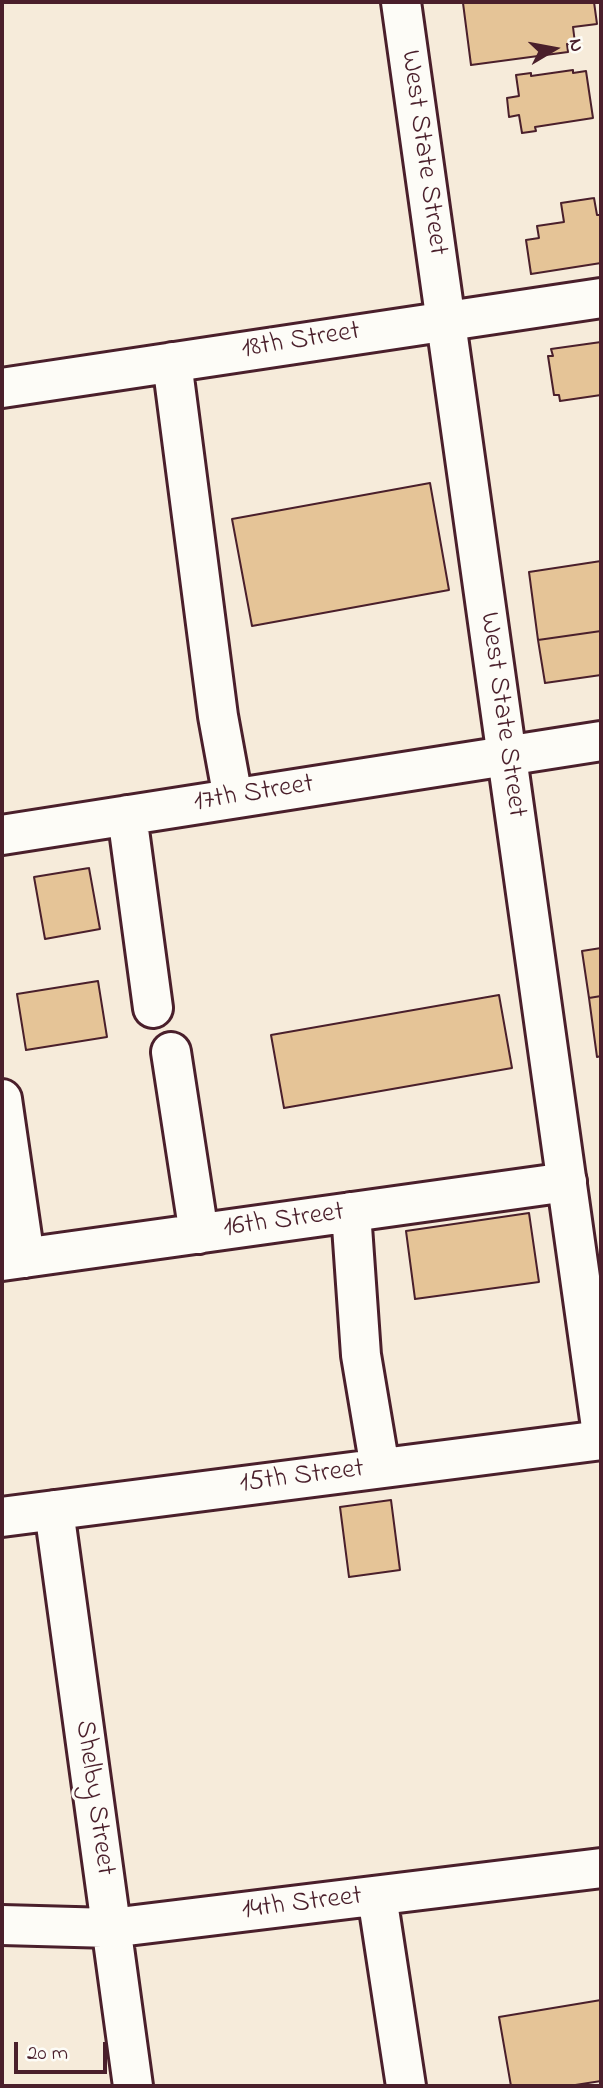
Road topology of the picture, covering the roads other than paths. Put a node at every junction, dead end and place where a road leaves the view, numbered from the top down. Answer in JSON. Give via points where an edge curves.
{"nodes":[{"id":1,"x":401,"y":2,"type":"edge"},
{"id":2,"x":601,"y":298,"type":"edge"},
{"id":3,"x":446,"y":320,"type":"junction"},
{"id":4,"x":172,"y":362,"type":"junction"},
{"id":5,"x":2,"y":388,"type":"edge"},
{"id":6,"x":601,"y":741,"type":"edge"},
{"id":7,"x":507,"y":755,"type":"junction"},
{"id":8,"x":233,"y":798,"type":"junction"},
{"id":9,"x":127,"y":815,"type":"junction"},
{"id":10,"x":2,"y":835,"type":"edge"},
{"id":11,"x":153,"y":1008,"type":"dead end"},
{"id":12,"x":171,"y":1052,"type":"dead end"},
{"id":13,"x":2,"y":1099,"type":"edge"},
{"id":14,"x":567,"y":1182,"type":"junction"},
{"id":15,"x":351,"y":1212,"type":"junction"},
{"id":16,"x":199,"y":1234,"type":"junction"},
{"id":17,"x":13,"y":1260,"type":"edge"},
{"id":18,"x":601,"y":1427,"type":"edge"},
{"id":19,"x":601,"y":1440,"type":"edge"},
{"id":20,"x":380,"y":1468,"type":"junction"},
{"id":21,"x":54,"y":1510,"type":"junction"},
{"id":22,"x":2,"y":1517,"type":"edge"},
{"id":23,"x":601,"y":1868,"type":"edge"},
{"id":24,"x":377,"y":1896,"type":"junction"},
{"id":25,"x":2,"y":1925,"type":"edge"},
{"id":26,"x":111,"y":1928,"type":"junction"},
{"id":27,"x":133,"y":2086,"type":"edge"},
{"id":28,"x":406,"y":2086,"type":"edge"}],
"edges":[{"from":1,"to":3,"type":"street","name":"West State Street"},
{"from":2,"to":3,"type":"street","name":"18th Street"},
{"from":3,"to":4,"type":"street","name":"18th Street"},
{"from":3,"to":7,"type":"street","name":"West State Street"},
{"from":4,"to":5,"type":"street","name":"18th Street"},
{"from":4,"to":8,"type":"street"},
{"from":6,"to":7,"type":"street","name":"17th Street"},
{"from":7,"to":8,"type":"street","name":"17th Street"},
{"from":7,"to":14,"type":"street","name":"West State Street"},
{"from":8,"to":9,"type":"street","name":"17th Street"},
{"from":9,"to":10,"type":"street","name":"17th Street"},
{"from":9,"to":11,"type":"street"},
{"from":12,"to":16,"type":"street"},
{"from":13,"to":17,"type":"street"},
{"from":14,"to":15,"type":"street","name":"16th Street"},
{"from":14,"to":18,"type":"street","name":"West State Street"},
{"from":15,"to":16,"type":"street","name":"16th Street"},
{"from":15,"to":20,"type":"street","via":[[361,1355]]},
{"from":16,"to":17,"type":"street","name":"16th Street"},
{"from":19,"to":20,"type":"street","name":"15th Street"},
{"from":20,"to":21,"type":"street","name":"15th Street"},
{"from":21,"to":22,"type":"street","name":"15th Street"},
{"from":21,"to":26,"type":"street","name":"Shelby Street"},
{"from":23,"to":24,"type":"street","name":"14th Street"},
{"from":24,"to":26,"type":"street","name":"14th Street"},
{"from":24,"to":28,"type":"street"},
{"from":25,"to":26,"type":"street","name":"14th Street"},
{"from":26,"to":27,"type":"street","name":"Shelby Street"}]}
